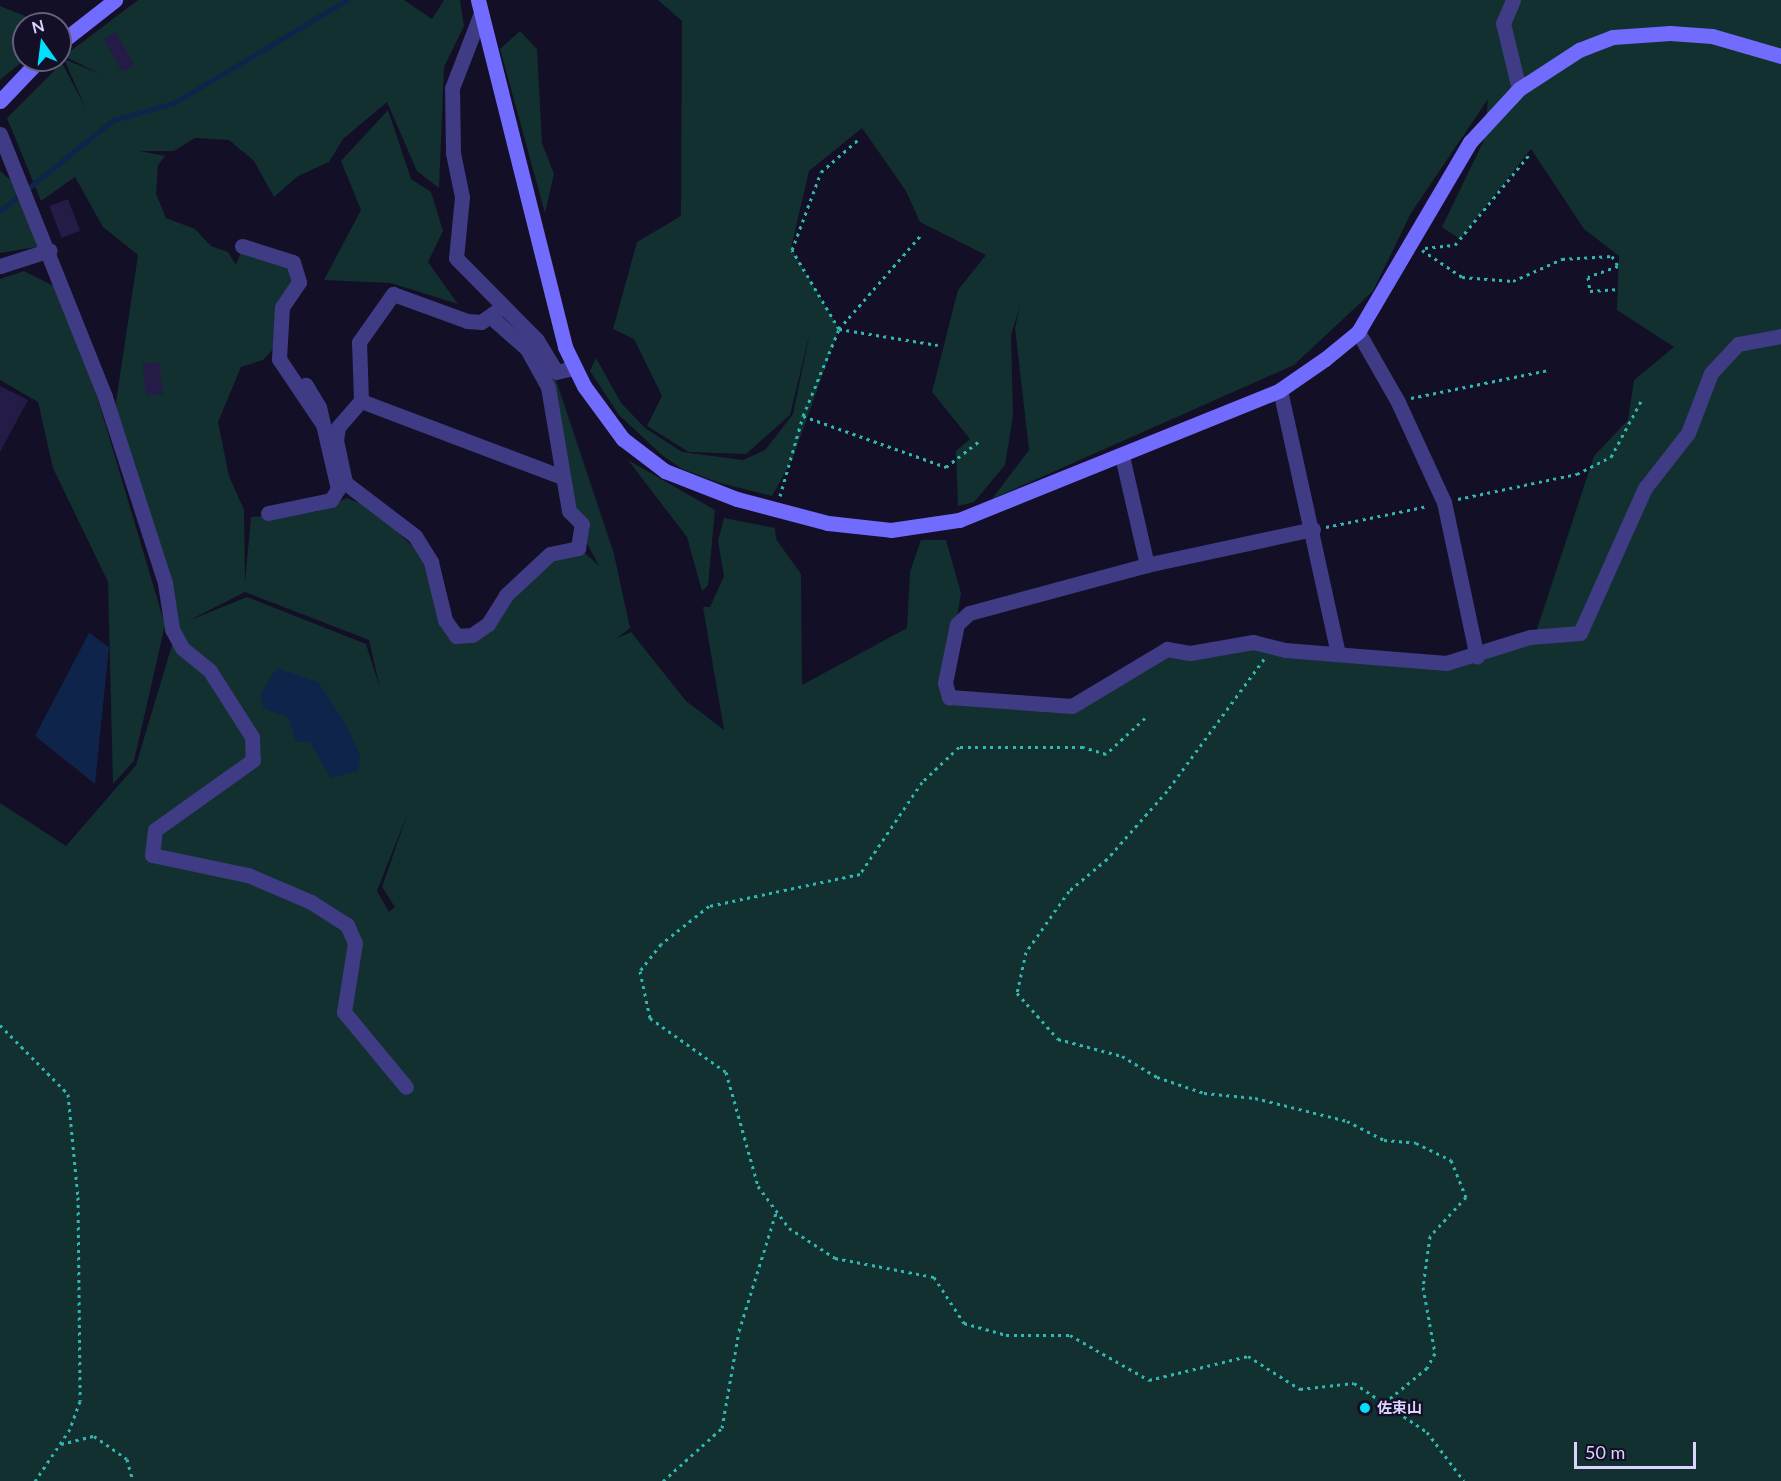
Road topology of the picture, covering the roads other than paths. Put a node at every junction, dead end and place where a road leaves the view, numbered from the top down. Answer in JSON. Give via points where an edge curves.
{"nodes":[{"id":1,"x":115,"y":0,"type":"edge"},
{"id":2,"x":1513,"y":0,"type":"edge"},
{"id":3,"x":479,"y":7,"type":"edge"},
{"id":4,"x":72,"y":34,"type":"edge"},
{"id":5,"x":1781,"y":56,"type":"edge"},
{"id":6,"x":28,"y":72,"type":"edge"},
{"id":7,"x":1519,"y":89,"type":"junction"},
{"id":8,"x":0,"y":101,"type":"edge"},
{"id":9,"x":0,"y":134,"type":"edge"},
{"id":10,"x":242,"y":246,"type":"dead end"},
{"id":11,"x":50,"y":250,"type":"junction"},
{"id":12,"x":0,"y":266,"type":"edge"},
{"id":13,"x":497,"y":312,"type":"junction"},
{"id":14,"x":1358,"y":332,"type":"junction"},
{"id":15,"x":1781,"y":336,"type":"edge"},
{"id":16,"x":574,"y":368,"type":"junction"},
{"id":17,"x":306,"y":385,"type":"dead end"},
{"id":18,"x":1280,"y":390,"type":"junction"},
{"id":19,"x":362,"y":401,"type":"junction"},
{"id":20,"x":322,"y":423,"type":"junction"},
{"id":21,"x":1122,"y":456,"type":"junction"},
{"id":22,"x":562,"y":477,"type":"junction"},
{"id":23,"x":340,"y":479,"type":"junction"},
{"id":24,"x":268,"y":513,"type":"dead end"},
{"id":25,"x":1312,"y":530,"type":"junction"},
{"id":26,"x":1147,"y":565,"type":"junction"},
{"id":27,"x":1338,"y":654,"type":"junction"},
{"id":28,"x":1477,"y":657,"type":"junction"},
{"id":29,"x":406,"y":1087,"type":"dead end"}],
"edges":[{"from":1,"to":4,"type":"street"},
{"from":2,"to":7,"type":"street","via":[[1503,23]]},
{"from":3,"to":13,"type":"street","via":[[452,88],[453,153],[462,197],[454,246],[462,268]]},
{"from":3,"to":16,"type":"street","via":[[558,323]]},
{"from":5,"to":7,"type":"street","via":[[1712,36],[1613,37],[1579,50]]},
{"from":6,"to":8,"type":"street"},
{"from":7,"to":14,"type":"street","via":[[1470,142],[1415,246]]},
{"from":9,"to":11,"type":"street"},
{"from":10,"to":20,"type":"street","via":[[277,253],[293,262],[299,282],[282,307],[279,358]]},
{"from":11,"to":12,"type":"street"},
{"from":11,"to":29,"type":"street","via":[[105,397],[165,583],[172,629],[182,648],[210,671],[252,737],[253,760],[155,830],[152,855],[248,875],[311,902],[346,926],[355,943],[344,1012]]},
{"from":13,"to":16,"type":"street","via":[[537,340],[556,372]]},
{"from":13,"to":19,"type":"street","via":[[466,321],[393,294],[359,342]]},
{"from":13,"to":22,"type":"street","via":[[541,368]]},
{"from":14,"to":18,"type":"street"},
{"from":14,"to":28,"type":"street","via":[[1397,400],[1444,502]]},
{"from":15,"to":28,"type":"street","via":[[1738,344],[1711,373],[1688,433],[1645,488],[1580,633],[1530,637]]},
{"from":16,"to":21,"type":"street","via":[[623,439],[665,471],[776,509],[891,530],[959,520]]},
{"from":17,"to":20,"type":"street"},
{"from":18,"to":21,"type":"street"},
{"from":18,"to":25,"type":"street"},
{"from":19,"to":22,"type":"street"},
{"from":19,"to":23,"type":"street","via":[[338,427]]},
{"from":20,"to":23,"type":"street"},
{"from":21,"to":26,"type":"street"},
{"from":22,"to":23,"type":"street","via":[[569,511],[582,524],[578,548],[550,554],[506,595],[488,624],[463,637],[456,636],[445,620],[431,562],[415,536]]},
{"from":23,"to":24,"type":"street","via":[[331,500]]},
{"from":25,"to":26,"type":"street"},
{"from":25,"to":27,"type":"street"},
{"from":26,"to":27,"type":"street","via":[[969,613],[957,624],[945,683],[949,697],[1072,706],[1167,649],[1190,653],[1253,642]]},
{"from":27,"to":28,"type":"street","via":[[1446,663]]}]}
